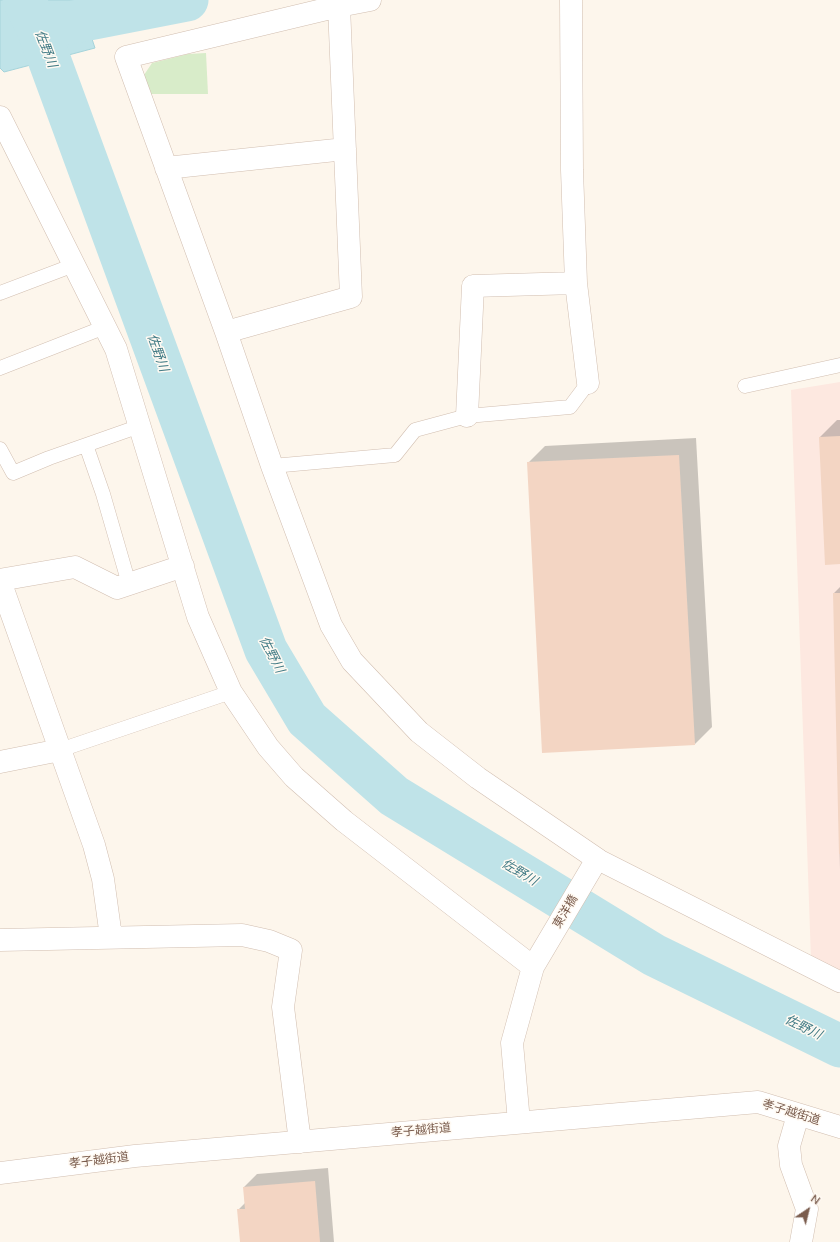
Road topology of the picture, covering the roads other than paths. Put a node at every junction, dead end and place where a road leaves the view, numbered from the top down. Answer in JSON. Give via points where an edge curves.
{"nodes":[{"id":1,"x":370,"y":0,"type":"edge"},
{"id":2,"x":571,"y":0,"type":"edge"},
{"id":3,"x":339,"y":6,"type":"junction"},
{"id":4,"x":0,"y":117,"type":"edge"},
{"id":5,"x":345,"y":149,"type":"junction"},
{"id":6,"x":166,"y":168,"type":"junction"},
{"id":7,"x":74,"y":265,"type":"junction"},
{"id":8,"x":576,"y":283,"type":"junction"},
{"id":9,"x":0,"y":293,"type":"edge"},
{"id":10,"x":105,"y":328,"type":"junction"},
{"id":11,"x":226,"y":332,"type":"junction"},
{"id":12,"x":840,"y":365,"type":"edge"},
{"id":13,"x":0,"y":368,"type":"edge"},
{"id":14,"x":588,"y":383,"type":"joint"},
{"id":15,"x":745,"y":386,"type":"dead end"},
{"id":16,"x":467,"y":416,"type":"junction"},
{"id":17,"x":140,"y":426,"type":"junction"},
{"id":18,"x":86,"y":445,"type":"junction"},
{"id":19,"x":0,"y":449,"type":"edge"},
{"id":20,"x":272,"y":466,"type":"junction"},
{"id":21,"x":183,"y":566,"type":"junction"},
{"id":22,"x":0,"y":581,"type":"edge"},
{"id":23,"x":129,"y":584,"type":"junction"},
{"id":24,"x":231,"y":692,"type":"junction"},
{"id":25,"x":60,"y":750,"type":"junction"},
{"id":26,"x":0,"y":762,"type":"edge"},
{"id":27,"x":596,"y":861,"type":"junction"},
{"id":28,"x":111,"y":937,"type":"junction"},
{"id":29,"x":0,"y":940,"type":"edge"},
{"id":30,"x":535,"y":963,"type":"junction"},
{"id":31,"x":840,"y":982,"type":"edge"},
{"id":32,"x":798,"y":1115,"type":"junction"},
{"id":33,"x":519,"y":1122,"type":"junction"},
{"id":34,"x":840,"y":1127,"type":"edge"},
{"id":35,"x":300,"y":1142,"type":"junction"},
{"id":36,"x":0,"y":1173,"type":"edge"},
{"id":37,"x":801,"y":1242,"type":"edge"}],
"edges":[{"from":1,"to":3,"type":"street"},
{"from":2,"to":8,"type":"street","via":[[572,170]]},
{"from":3,"to":5,"type":"street"},
{"from":3,"to":6,"type":"street","via":[[126,57]]},
{"from":4,"to":7,"type":"street"},
{"from":5,"to":6,"type":"street"},
{"from":5,"to":11,"type":"street","via":[[351,297]]},
{"from":6,"to":11,"type":"street"},
{"from":7,"to":9,"type":"lane"},
{"from":7,"to":10,"type":"street"},
{"from":8,"to":14,"type":"street"},
{"from":8,"to":16,"type":"street","via":[[473,286]]},
{"from":10,"to":13,"type":"lane"},
{"from":10,"to":17,"type":"street","via":[[116,349]]},
{"from":11,"to":20,"type":"street"},
{"from":12,"to":15,"type":"lane"},
{"from":14,"to":16,"type":"lane","via":[[570,407]]},
{"from":16,"to":20,"type":"lane","via":[[415,430],[394,455]]},
{"from":17,"to":18,"type":"lane"},
{"from":17,"to":21,"type":"street"},
{"from":18,"to":19,"type":"lane","via":[[13,473]]},
{"from":18,"to":23,"type":"lane"},
{"from":20,"to":27,"type":"street","via":[[331,625],[352,661],[418,732],[478,778]]},
{"from":21,"to":23,"type":"street"},
{"from":21,"to":24,"type":"street","via":[[198,616]]},
{"from":22,"to":23,"type":"street","via":[[76,567],[117,588]]},
{"from":22,"to":25,"type":"street"},
{"from":24,"to":25,"type":"lane"},
{"from":24,"to":30,"type":"street","via":[[268,747],[294,777],[344,820]]},
{"from":25,"to":26,"type":"street"},
{"from":25,"to":28,"type":"street","via":[[94,844],[103,879]]},
{"from":27,"to":30,"type":"street","name":"東洋橋"},
{"from":27,"to":31,"type":"street"},
{"from":28,"to":29,"type":"street"},
{"from":28,"to":35,"type":"street","via":[[242,935],[269,941],[291,950],[283,1007]]},
{"from":30,"to":33,"type":"street","name":"東洋橋","via":[[512,1042]]},
{"from":32,"to":33,"type":"street","name":"孝子越街道","via":[[758,1102]]},
{"from":32,"to":34,"type":"street","name":"孝子越街道"},
{"from":32,"to":37,"type":"street","via":[[790,1146],[791,1165],[806,1209]]},
{"from":33,"to":35,"type":"street","name":"孝子越街道"},
{"from":35,"to":36,"type":"street","name":"孝子越街道","via":[[135,1156]]}]}
